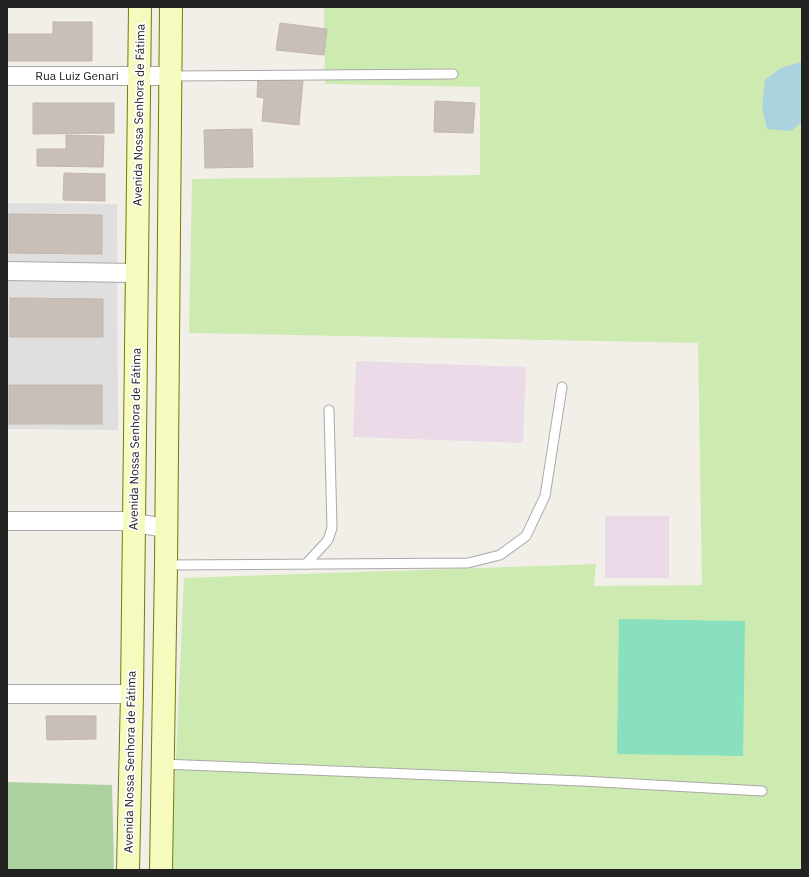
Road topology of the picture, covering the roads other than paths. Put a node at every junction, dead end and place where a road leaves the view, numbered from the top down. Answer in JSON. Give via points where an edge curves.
{"nodes":[{"id":1,"x":140,"y":7,"type":"edge"},
{"id":2,"x":171,"y":7,"type":"edge"},
{"id":3,"x":453,"y":74,"type":"dead end"},
{"id":4,"x":7,"y":76,"type":"edge"},
{"id":5,"x":140,"y":76,"type":"junction"},
{"id":6,"x":170,"y":76,"type":"junction"},
{"id":7,"x":7,"y":271,"type":"edge"},
{"id":8,"x":136,"y":273,"type":"junction"},
{"id":9,"x":168,"y":273,"type":"junction"},
{"id":10,"x":562,"y":387,"type":"dead end"},
{"id":11,"x":329,"y":410,"type":"dead end"},
{"id":12,"x":7,"y":521,"type":"edge"},
{"id":13,"x":134,"y":523,"type":"junction"},
{"id":14,"x":166,"y":528,"type":"junction"},
{"id":15,"x":306,"y":564,"type":"junction"},
{"id":16,"x":166,"y":565,"type":"junction"},
{"id":17,"x":7,"y":694,"type":"edge"},
{"id":18,"x":132,"y":694,"type":"junction"},
{"id":19,"x":162,"y":764,"type":"junction"},
{"id":20,"x":762,"y":790,"type":"dead end"},
{"id":21,"x":128,"y":870,"type":"edge"},
{"id":22,"x":161,"y":870,"type":"edge"}],
"edges":[{"from":1,"to":5,"type":"street","name":"Avenida Nossa Senhora de Fátima"},
{"from":2,"to":6,"type":"street"},
{"from":3,"to":6,"type":"lane"},
{"from":4,"to":5,"type":"street","name":"Rua Luiz Genari"},
{"from":5,"to":6,"type":"street","name":"Rua Luiz Genari"},
{"from":5,"to":8,"type":"street","name":"Avenida Nossa Senhora de Fátima"},
{"from":6,"to":9,"type":"street"},
{"from":7,"to":8,"type":"street"},
{"from":8,"to":9,"type":"street"},
{"from":8,"to":13,"type":"street","name":"Avenida Nossa Senhora de Fátima"},
{"from":9,"to":14,"type":"street"},
{"from":10,"to":15,"type":"lane","via":[[545,496],[526,536],[500,555],[468,563]]},
{"from":11,"to":15,"type":"lane","via":[[332,528],[328,540]]},
{"from":12,"to":13,"type":"street"},
{"from":13,"to":14,"type":"street"},
{"from":13,"to":18,"type":"street","name":"Avenida Nossa Senhora de Fátima"},
{"from":14,"to":16,"type":"street"},
{"from":15,"to":16,"type":"lane"},
{"from":16,"to":19,"type":"street"},
{"from":17,"to":18,"type":"street"},
{"from":18,"to":21,"type":"street","name":"Avenida Nossa Senhora de Fátima"},
{"from":19,"to":20,"type":"lane"},
{"from":19,"to":22,"type":"street"}]}
